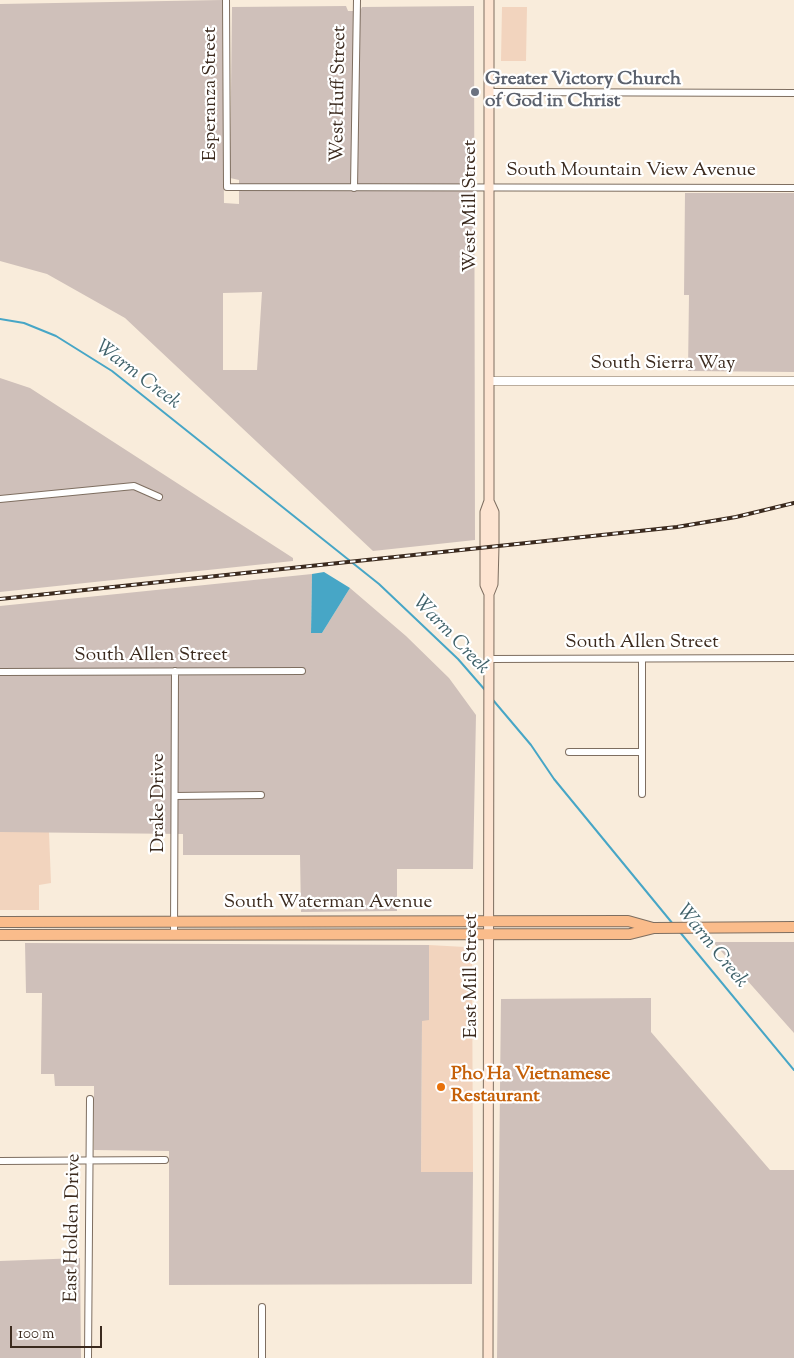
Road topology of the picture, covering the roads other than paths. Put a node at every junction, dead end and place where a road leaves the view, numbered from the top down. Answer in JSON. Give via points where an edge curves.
{"nodes":[{"id":1,"x":226,"y":0,"type":"edge"},
{"id":2,"x":357,"y":0,"type":"edge"},
{"id":3,"x":489,"y":0,"type":"edge"},
{"id":4,"x":489,"y":92,"type":"junction"},
{"id":5,"x":794,"y":93,"type":"edge"},
{"id":6,"x":227,"y":187,"type":"joint"},
{"id":7,"x":488,"y":187,"type":"junction"},
{"id":8,"x":354,"y":188,"type":"junction"},
{"id":9,"x":794,"y":188,"type":"edge"},
{"id":10,"x":489,"y":381,"type":"junction"},
{"id":11,"x":794,"y":381,"type":"edge"},
{"id":12,"x":159,"y":497,"type":"dead end"},
{"id":13,"x":0,"y":500,"type":"edge"},
{"id":14,"x":794,"y":658,"type":"edge"},
{"id":15,"x":490,"y":659,"type":"junction"},
{"id":16,"x":642,"y":659,"type":"junction"},
{"id":17,"x":175,"y":671,"type":"junction"},
{"id":18,"x":302,"y":671,"type":"dead end"},
{"id":19,"x":0,"y":672,"type":"edge"},
{"id":20,"x":569,"y":752,"type":"dead end"},
{"id":21,"x":642,"y":752,"type":"junction"},
{"id":22,"x":642,"y":794,"type":"dead end"},
{"id":23,"x":261,"y":795,"type":"dead end"},
{"id":24,"x":175,"y":796,"type":"junction"},
{"id":25,"x":174,"y":921,"type":"junction"},
{"id":26,"x":628,"y":921,"type":"junction"},
{"id":27,"x":0,"y":922,"type":"edge"},
{"id":28,"x":33,"y":922,"type":"junction"},
{"id":29,"x":490,"y":922,"type":"junction"},
{"id":30,"x":794,"y":927,"type":"edge"},
{"id":31,"x":654,"y":928,"type":"junction"},
{"id":32,"x":0,"y":930,"type":"edge"},
{"id":33,"x":490,"y":934,"type":"junction"},
{"id":34,"x":558,"y":934,"type":"junction"},
{"id":35,"x":0,"y":935,"type":"edge"},
{"id":36,"x":174,"y":935,"type":"junction"},
{"id":37,"x":90,"y":1099,"type":"dead end"},
{"id":38,"x":165,"y":1160,"type":"dead end"},
{"id":39,"x":0,"y":1161,"type":"edge"},
{"id":40,"x":90,"y":1161,"type":"junction"},
{"id":41,"x":262,"y":1307,"type":"dead end"},
{"id":42,"x":88,"y":1358,"type":"edge"},
{"id":43,"x":262,"y":1358,"type":"edge"},
{"id":44,"x":488,"y":1358,"type":"edge"}],
"edges":[{"from":1,"to":6,"type":"street","name":"Esperanza Street"},
{"from":2,"to":8,"type":"street","name":"West Huff Street"},
{"from":3,"to":4,"type":"main road","name":"West Mill Street"},
{"from":4,"to":5,"type":"street"},
{"from":4,"to":7,"type":"main road","name":"West Mill Street"},
{"from":6,"to":8,"type":"street","name":"South Mountain View Avenue"},
{"from":7,"to":8,"type":"street","name":"South Mountain View Avenue"},
{"from":7,"to":9,"type":"street","name":"South Mountain View Avenue"},
{"from":7,"to":10,"type":"main road","name":"West Mill Street"},
{"from":10,"to":11,"type":"street","name":"South Sierra Way"},
{"from":10,"to":15,"type":"main road","name":"East Mill Street","via":[[488,501],[494,512],[493,584],[489,594]]},
{"from":12,"to":13,"type":"street","via":[[134,486]]},
{"from":14,"to":16,"type":"street","name":"South Allen Street"},
{"from":15,"to":16,"type":"street","name":"South Allen Street"},
{"from":15,"to":29,"type":"main road","name":"East Mill Street"},
{"from":16,"to":21,"type":"street"},
{"from":17,"to":18,"type":"street","name":"South Allen Street"},
{"from":17,"to":19,"type":"street","name":"South Allen Street"},
{"from":17,"to":24,"type":"street","name":"Drake Drive"},
{"from":20,"to":21,"type":"street"},
{"from":21,"to":22,"type":"street"},
{"from":23,"to":24,"type":"street"},
{"from":24,"to":25,"type":"street","name":"Drake Drive"},
{"from":25,"to":28,"type":"main road","name":"South Waterman Avenue"},
{"from":25,"to":29,"type":"main road","name":"South Waterman Avenue"},
{"from":25,"to":36,"type":"street","name":"Drake Drive"},
{"from":26,"to":29,"type":"main road","name":"South Waterman Avenue"},
{"from":26,"to":31,"type":"main road","name":"South Waterman Avenue"},
{"from":26,"to":34,"type":"main road","via":[[626,927],[568,927]]},
{"from":27,"to":28,"type":"main road","name":"South Waterman Avenue"},
{"from":28,"to":32,"type":"main road","via":[[30,928]]},
{"from":29,"to":33,"type":"main road","name":"East Mill Street"},
{"from":30,"to":31,"type":"main road","name":"South Waterman Avenue"},
{"from":31,"to":34,"type":"main road","name":"South Waterman Avenue","via":[[630,934]]},
{"from":33,"to":34,"type":"main road","name":"South Waterman Avenue"},
{"from":33,"to":36,"type":"main road","name":"South Waterman Avenue"},
{"from":33,"to":44,"type":"main road","name":"East Mill Street"},
{"from":35,"to":36,"type":"main road","name":"South Waterman Avenue"},
{"from":37,"to":40,"type":"street","name":"East Holden Drive"},
{"from":38,"to":40,"type":"street"},
{"from":39,"to":40,"type":"street"},
{"from":40,"to":42,"type":"street","name":"East Holden Drive"},
{"from":41,"to":43,"type":"street"}]}
